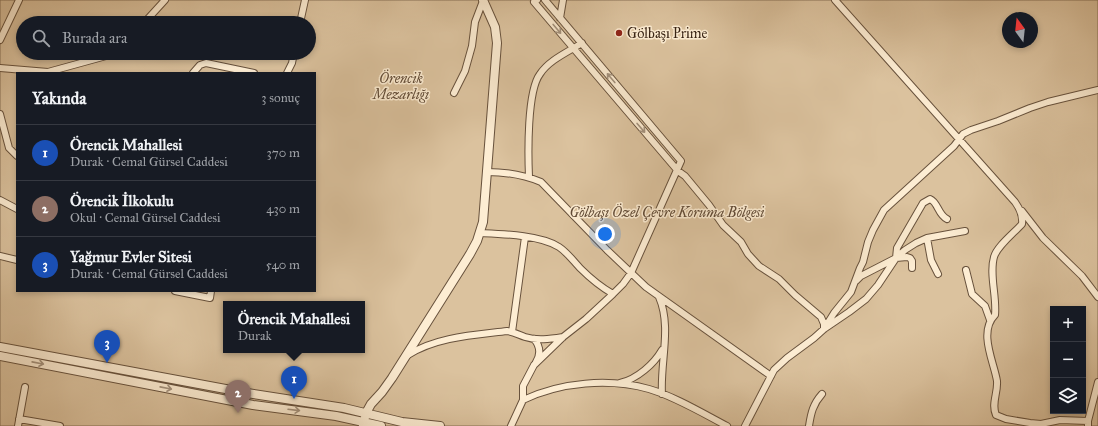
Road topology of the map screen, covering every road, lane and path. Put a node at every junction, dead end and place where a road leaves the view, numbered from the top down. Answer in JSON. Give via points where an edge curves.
{"nodes":[{"id":1,"x":18,"y":0,"type":"edge"},
{"id":2,"x":165,"y":0,"type":"edge"},
{"id":3,"x":305,"y":0,"type":"edge"},
{"id":4,"x":537,"y":0,"type":"edge"},
{"id":5,"x":545,"y":0,"type":"edge"},
{"id":6,"x":563,"y":0,"type":"edge"},
{"id":7,"x":835,"y":0,"type":"edge"},
{"id":8,"x":483,"y":1,"type":"edge"},
{"id":9,"x":150,"y":16,"type":"edge"},
{"id":10,"x":302,"y":16,"type":"edge"},
{"id":11,"x":560,"y":18,"type":"junction"},
{"id":12,"x":0,"y":40,"type":"edge"},
{"id":13,"x":582,"y":43,"type":"junction"},
{"id":14,"x":573,"y":48,"type":"junction"},
{"id":15,"x":92,"y":60,"type":"edge"},
{"id":16,"x":293,"y":60,"type":"edge"},
{"id":17,"x":0,"y":68,"type":"edge"},
{"id":18,"x":48,"y":72,"type":"edge"},
{"id":19,"x":48,"y":72,"type":"edge"},
{"id":20,"x":194,"y":72,"type":"edge"},
{"id":21,"x":248,"y":72,"type":"edge"},
{"id":22,"x":288,"y":72,"type":"edge"},
{"id":23,"x":1098,"y":90,"type":"edge"},
{"id":24,"x":454,"y":93,"type":"dead end"},
{"id":25,"x":0,"y":114,"type":"edge"},
{"id":26,"x":959,"y":139,"type":"junction"},
{"id":27,"x":16,"y":155,"type":"edge"},
{"id":28,"x":678,"y":171,"type":"junction"},
{"id":29,"x":487,"y":172,"type":"junction"},
{"id":30,"x":529,"y":177,"type":"junction"},
{"id":31,"x":0,"y":200,"type":"edge"},
{"id":32,"x":1015,"y":202,"type":"junction"},
{"id":33,"x":16,"y":208,"type":"edge"},
{"id":34,"x":947,"y":219,"type":"dead end"},
{"id":35,"x":965,"y":231,"type":"dead end"},
{"id":36,"x":480,"y":233,"type":"junction"},
{"id":37,"x":525,"y":237,"type":"junction"},
{"id":38,"x":927,"y":238,"type":"junction"},
{"id":39,"x":0,"y":256,"type":"edge"},
{"id":40,"x":896,"y":258,"type":"junction"},
{"id":41,"x":16,"y":260,"type":"edge"},
{"id":42,"x":912,"y":268,"type":"dead end"},
{"id":43,"x":966,"y":270,"type":"dead end"},
{"id":44,"x":632,"y":273,"type":"junction"},
{"id":45,"x":938,"y":274,"type":"dead end"},
{"id":46,"x":854,"y":284,"type":"junction"},
{"id":47,"x":180,"y":292,"type":"edge"},
{"id":48,"x":211,"y":292,"type":"edge"},
{"id":49,"x":613,"y":294,"type":"junction"},
{"id":50,"x":659,"y":296,"type":"junction"},
{"id":51,"x":1098,"y":297,"type":"edge"},
{"id":52,"x":990,"y":320,"type":"junction"},
{"id":53,"x":824,"y":329,"type":"junction"},
{"id":54,"x":512,"y":332,"type":"junction"},
{"id":55,"x":563,"y":337,"type":"junction"},
{"id":56,"x":534,"y":339,"type":"junction"},
{"id":57,"x":0,"y":347,"type":"edge"},
{"id":58,"x":663,"y":348,"type":"junction"},
{"id":59,"x":0,"y":356,"type":"edge"},
{"id":60,"x":407,"y":356,"type":"junction"},
{"id":61,"x":534,"y":365,"type":"junction"},
{"id":62,"x":771,"y":376,"type":"junction"},
{"id":63,"x":1098,"y":382,"type":"edge"},
{"id":64,"x":617,"y":384,"type":"junction"},
{"id":65,"x":25,"y":387,"type":"dead end"},
{"id":66,"x":662,"y":394,"type":"junction"},
{"id":67,"x":822,"y":394,"type":"dead end"},
{"id":68,"x":523,"y":400,"type":"junction"},
{"id":69,"x":366,"y":413,"type":"junction"},
{"id":70,"x":19,"y":419,"type":"junction"},
{"id":71,"x":1088,"y":423,"type":"edge"},
{"id":72,"x":364,"y":424,"type":"edge"},
{"id":73,"x":18,"y":426,"type":"edge"},
{"id":74,"x":60,"y":426,"type":"edge"},
{"id":75,"x":381,"y":426,"type":"edge"},
{"id":76,"x":440,"y":426,"type":"edge"},
{"id":77,"x":511,"y":426,"type":"edge"},
{"id":78,"x":727,"y":426,"type":"edge"},
{"id":79,"x":745,"y":426,"type":"edge"},
{"id":80,"x":809,"y":426,"type":"edge"}],
"edges":[{"from":1,"to":12,"type":"street"},
{"from":2,"to":9,"type":"street"},
{"from":3,"to":10,"type":"street"},
{"from":4,"to":14,"type":"street","one_way":true,"via":[[534,2]]},
{"from":5,"to":11,"type":"street"},
{"from":6,"to":11,"type":"street"},
{"from":7,"to":26,"type":"street"},
{"from":8,"to":24,"type":"street","via":[[475,22],[465,71]]},
{"from":8,"to":29,"type":"street","via":[[495,27],[497,43]]},
{"from":11,"to":13,"type":"street"},
{"from":13,"to":14,"type":"street"},
{"from":28,"to":13,"type":"street","one_way":true,"via":[[681,162]]},
{"from":14,"to":28,"type":"street","one_way":true},
{"from":14,"to":30,"type":"street","via":[[540,73],[535,83],[530,129]]},
{"from":15,"to":19,"type":"street"},
{"from":16,"to":22,"type":"street"},
{"from":17,"to":18,"type":"street"},
{"from":20,"to":21,"type":"street","via":[[206,63]]},
{"from":23,"to":26,"type":"street","via":[[1030,108],[967,132]]},
{"from":25,"to":27,"type":"street","via":[[9,148]]},
{"from":26,"to":32,"type":"street"},
{"from":26,"to":46,"type":"street","via":[[884,210],[868,242]]},
{"from":28,"to":44,"type":"street"},
{"from":28,"to":53,"type":"street","via":[[685,176],[759,266],[779,279],[821,317]]},
{"from":29,"to":30,"type":"street"},
{"from":29,"to":36,"type":"street"},
{"from":30,"to":44,"type":"street","via":[[540,182]]},
{"from":31,"to":33,"type":"street"},
{"from":32,"to":51,"type":"street","via":[[1042,238],[1082,276]]},
{"from":32,"to":52,"type":"street","via":[[1023,219],[1022,224],[994,256],[993,287],[996,307],[995,315]]},
{"from":34,"to":40,"type":"street","via":[[942,216],[934,201],[926,200],[897,248]]},
{"from":35,"to":38,"type":"street"},
{"from":36,"to":37,"type":"street"},
{"from":36,"to":60,"type":"street","via":[[470,254]]},
{"from":37,"to":49,"type":"street","via":[[559,247],[593,281]]},
{"from":37,"to":54,"type":"street"},
{"from":38,"to":40,"type":"street","via":[[910,246]]},
{"from":38,"to":45,"type":"street","via":[[931,260]]},
{"from":39,"to":41,"type":"street"},
{"from":40,"to":42,"type":"street","via":[[910,258]]},
{"from":40,"to":46,"type":"street","via":[[861,276]]},
{"from":40,"to":53,"type":"street","via":[[866,299]]},
{"from":43,"to":52,"type":"street","via":[[972,294],[985,306]]},
{"from":44,"to":49,"type":"street"},
{"from":44,"to":50,"type":"street"},
{"from":46,"to":53,"type":"street"},
{"from":47,"to":48,"type":"street","via":[[210,298]]},
{"from":49,"to":55,"type":"street"},
{"from":50,"to":58,"type":"street","via":[[665,321]]},
{"from":50,"to":62,"type":"street"},
{"from":52,"to":71,"type":"street","via":[[987,337],[997,383],[994,406],[996,415],[1041,424],[1060,420]]},
{"from":53,"to":62,"type":"street","via":[[787,358]]},
{"from":54,"to":56,"type":"street"},
{"from":54,"to":60,"type":"street","via":[[496,332],[439,342],[418,348]]},
{"from":55,"to":56,"type":"street"},
{"from":55,"to":61,"type":"street"},
{"from":56,"to":61,"type":"street","via":[[540,349]]},
{"from":57,"to":69,"type":"street"},
{"from":58,"to":64,"type":"street","via":[[650,365],[627,381]]},
{"from":58,"to":66,"type":"street"},
{"from":59,"to":72,"type":"street","one_way":true,"via":[[253,405],[336,416]]},
{"from":60,"to":69,"type":"street"},
{"from":61,"to":68,"type":"street","via":[[523,386]]},
{"from":62,"to":79,"type":"street"},
{"from":63,"to":71,"type":"street"},
{"from":64,"to":66,"type":"street"},
{"from":64,"to":68,"type":"street","via":[[565,387]]},
{"from":65,"to":70,"type":"street"},
{"from":66,"to":78,"type":"street"},
{"from":67,"to":80,"type":"street","via":[[811,410]]},
{"from":68,"to":77,"type":"street"},
{"from":69,"to":72,"type":"street"},
{"from":69,"to":76,"type":"street","via":[[402,422]]},
{"from":70,"to":73,"type":"street"},
{"from":70,"to":74,"type":"street"},
{"from":72,"to":75,"type":"street"}]}
